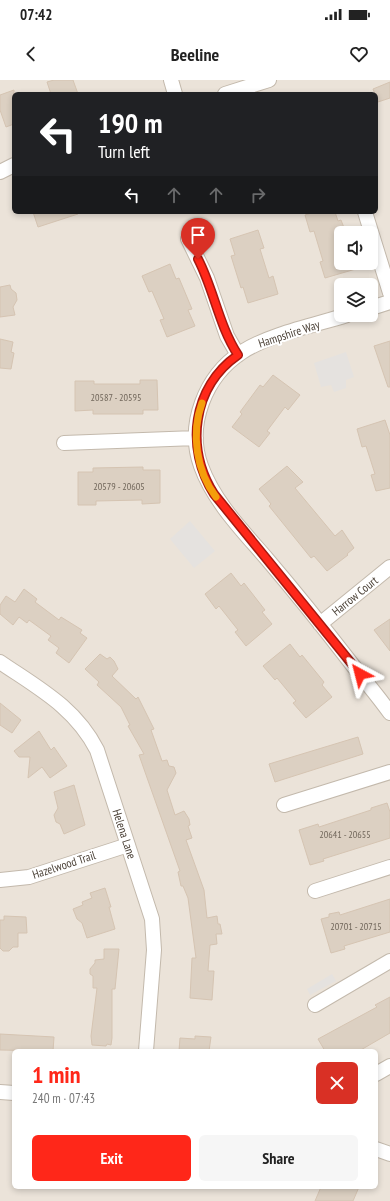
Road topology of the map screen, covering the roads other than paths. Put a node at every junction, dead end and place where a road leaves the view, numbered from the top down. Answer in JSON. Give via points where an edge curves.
{"nodes":[{"id":1,"x":171,"y":80,"type":"edge"},
{"id":2,"x":269,"y":80,"type":"edge"},
{"id":3,"x":174,"y":92,"type":"edge"},
{"id":4,"x":231,"y":92,"type":"edge"},
{"id":5,"x":12,"y":166,"type":"edge"},
{"id":6,"x":0,"y":172,"type":"edge"},
{"id":7,"x":366,"y":214,"type":"edge"},
{"id":8,"x":188,"y":239,"type":"dead end"},
{"id":9,"x":390,"y":292,"type":"edge"},
{"id":10,"x":390,"y":302,"type":"edge"},
{"id":11,"x":378,"y":306,"type":"edge"},
{"id":12,"x":334,"y":319,"type":"edge"},
{"id":13,"x":238,"y":355,"type":"junction"},
{"id":14,"x":196,"y":438,"type":"junction"},
{"id":15,"x":64,"y":442,"type":"dead end"},
{"id":16,"x":390,"y":567,"type":"edge"},
{"id":17,"x":320,"y":624,"type":"junction"},
{"id":18,"x":0,"y":662,"type":"edge"},
{"id":19,"x":390,"y":713,"type":"edge"},
{"id":20,"x":390,"y":772,"type":"edge"},
{"id":21,"x":284,"y":805,"type":"dead end"},
{"id":22,"x":128,"y":845,"type":"junction"},
{"id":23,"x":390,"y":867,"type":"edge"},
{"id":24,"x":0,"y":880,"type":"edge"},
{"id":25,"x":315,"y":890,"type":"dead end"},
{"id":26,"x":390,"y":961,"type":"edge"},
{"id":27,"x":315,"y":1005,"type":"dead end"},
{"id":28,"x":146,"y":1049,"type":"edge"},
{"id":29,"x":390,"y":1066,"type":"edge"},
{"id":30,"x":378,"y":1073,"type":"edge"},
{"id":31,"x":0,"y":1092,"type":"edge"},
{"id":32,"x":12,"y":1093,"type":"edge"},
{"id":33,"x":378,"y":1150,"type":"edge"},
{"id":34,"x":390,"y":1154,"type":"edge"}],
"edges":[{"from":1,"to":3,"type":"street"},
{"from":2,"to":4,"type":"street"},
{"from":5,"to":6,"type":"street"},
{"from":7,"to":9,"type":"street"},
{"from":8,"to":13,"type":"street","via":[[207,278],[227,336]]},
{"from":10,"to":11,"type":"street"},
{"from":12,"to":13,"type":"street","name":"Hampshire Way","via":[[263,341]]},
{"from":13,"to":14,"type":"street","name":"Hampshire Way","via":[[223,367],[209,386],[200,409]]},
{"from":14,"to":15,"type":"street"},
{"from":14,"to":17,"type":"street","name":"Hampshire Way","via":[[200,465],[214,494]]},
{"from":16,"to":17,"type":"street","name":"Harrow Court"},
{"from":17,"to":19,"type":"street","name":"Hampshire Way"},
{"from":18,"to":22,"type":"street","name":"Helena Lane","via":[[64,706],[89,734],[104,767]]},
{"from":20,"to":21,"type":"street"},
{"from":22,"to":24,"type":"street","name":"Hazelwood Trail","via":[[29,877]]},
{"from":22,"to":28,"type":"street","name":"Helena Lane","via":[[153,929],[154,950]]},
{"from":23,"to":25,"type":"street"},
{"from":26,"to":27,"type":"street"},
{"from":29,"to":30,"type":"street"},
{"from":31,"to":32,"type":"street"},
{"from":33,"to":34,"type":"street"}]}
